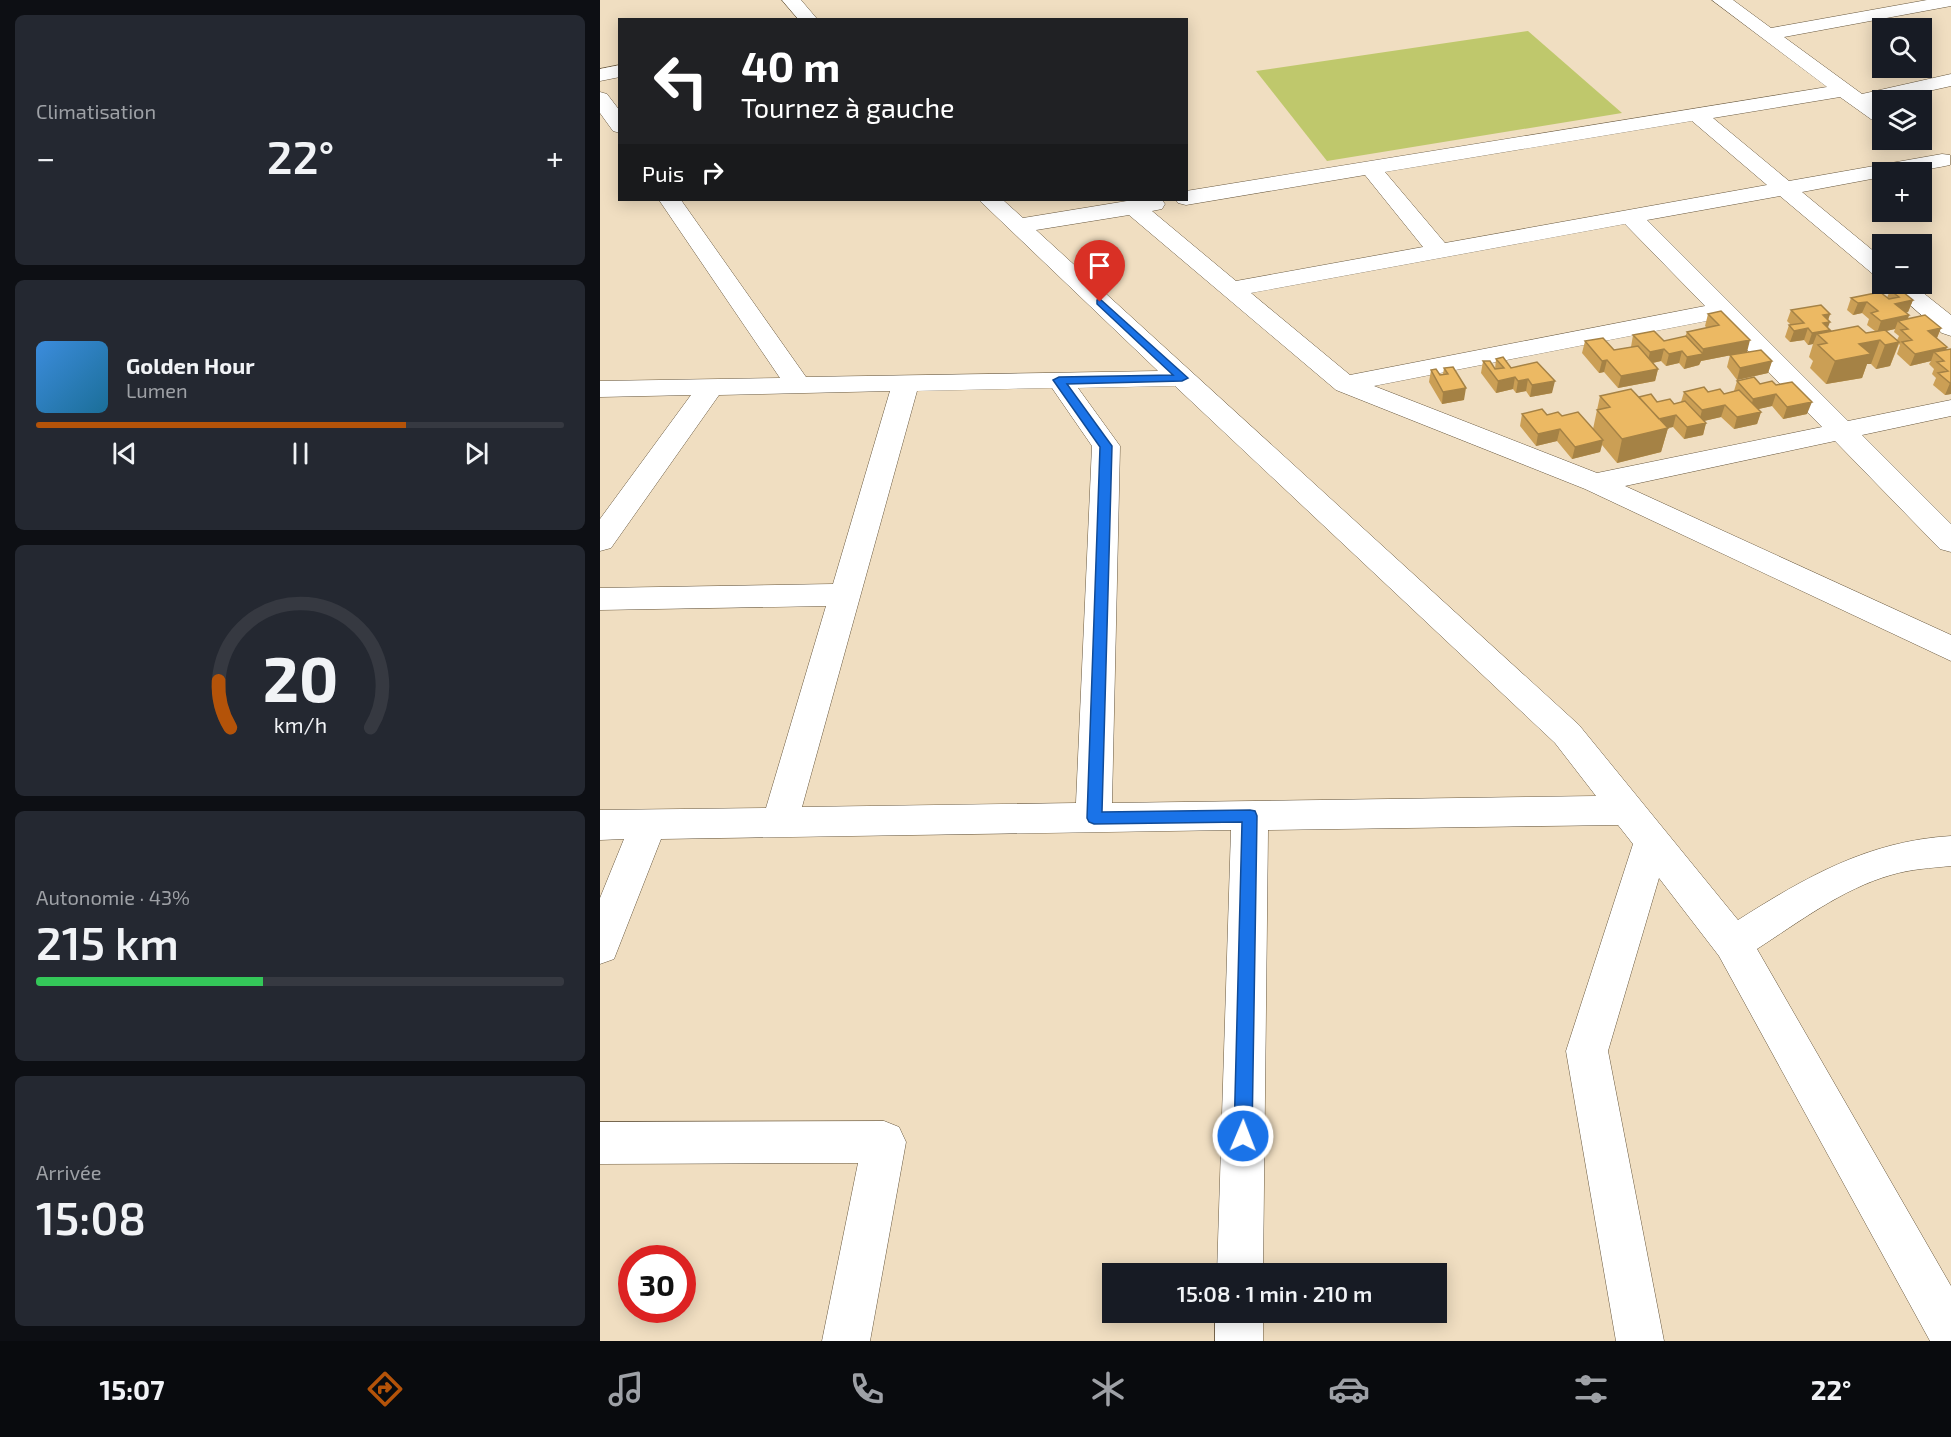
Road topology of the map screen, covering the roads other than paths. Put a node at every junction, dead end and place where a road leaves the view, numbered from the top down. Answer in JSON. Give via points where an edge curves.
{"nodes":[{"id":1,"x":791,"y":0,"type":"edge"},
{"id":2,"x":1721,"y":0,"type":"edge"},
{"id":3,"x":1951,"y":1,"type":"edge"},
{"id":4,"x":807,"y":18,"type":"edge"},
{"id":5,"x":1769,"y":34,"type":"junction"},
{"id":6,"x":618,"y":71,"type":"edge"},
{"id":7,"x":600,"y":75,"type":"edge"},
{"id":8,"x":1951,"y":80,"type":"edge"},
{"id":9,"x":1852,"y":95,"type":"junction"},
{"id":10,"x":600,"y":98,"type":"edge"},
{"id":11,"x":1872,"y":110,"type":"edge"},
{"id":12,"x":1696,"y":114,"type":"junction"},
{"id":13,"x":618,"y":124,"type":"edge"},
{"id":14,"x":1928,"y":150,"type":"edge"},
{"id":15,"x":1947,"y":164,"type":"edge"},
{"id":16,"x":1370,"y":168,"type":"junction"},
{"id":17,"x":1786,"y":189,"type":"junction"},
{"id":18,"x":1188,"y":198,"type":"edge"},
{"id":19,"x":671,"y":201,"type":"edge"},
{"id":20,"x":991,"y":201,"type":"edge"},
{"id":21,"x":1173,"y":201,"type":"edge"},
{"id":22,"x":1133,"y":207,"type":"junction"},
{"id":23,"x":1631,"y":217,"type":"junction"},
{"id":24,"x":1018,"y":226,"type":"junction"},
{"id":25,"x":1439,"y":251,"type":"junction"},
{"id":26,"x":1872,"y":262,"type":"edge"},
{"id":27,"x":1231,"y":289,"type":"junction"},
{"id":28,"x":1910,"y":294,"type":"edge"},
{"id":29,"x":1723,"y":310,"type":"junction"},
{"id":30,"x":1951,"y":328,"type":"edge"},
{"id":31,"x":1182,"y":378,"type":"junction"},
{"id":32,"x":1059,"y":380,"type":"junction"},
{"id":33,"x":906,"y":383,"type":"junction"},
{"id":34,"x":1345,"y":384,"type":"junction"},
{"id":35,"x":798,"y":385,"type":"junction"},
{"id":36,"x":711,"y":387,"type":"junction"},
{"id":37,"x":600,"y":389,"type":"edge"},
{"id":38,"x":1951,"y":408,"type":"edge"},
{"id":39,"x":1842,"y":431,"type":"junction"},
{"id":40,"x":1595,"y":483,"type":"junction"},
{"id":41,"x":600,"y":542,"type":"edge"},
{"id":42,"x":1951,"y":542,"type":"edge"},
{"id":43,"x":845,"y":595,"type":"junction"},
{"id":44,"x":600,"y":599,"type":"edge"},
{"id":45,"x":1951,"y":649,"type":"edge"},
{"id":46,"x":1250,"y":816,"type":"junction"},
{"id":47,"x":1094,"y":818,"type":"junction"},
{"id":48,"x":780,"y":822,"type":"junction"},
{"id":49,"x":648,"y":824,"type":"junction"},
{"id":50,"x":600,"y":825,"type":"edge"},
{"id":51,"x":1640,"y":826,"type":"junction"},
{"id":52,"x":1951,"y":851,"type":"edge"},
{"id":53,"x":1733,"y":944,"type":"junction"},
{"id":54,"x":600,"y":947,"type":"edge"},
{"id":55,"x":600,"y":1143,"type":"edge"},
{"id":56,"x":1240,"y":1263,"type":"edge"},
{"id":57,"x":1239,"y":1323,"type":"edge"},
{"id":58,"x":1951,"y":1332,"type":"edge"},
{"id":59,"x":846,"y":1341,"type":"edge"},
{"id":60,"x":1239,"y":1341,"type":"edge"},
{"id":61,"x":1640,"y":1341,"type":"edge"}],
"edges":[{"from":1,"to":4,"type":"street"},
{"from":2,"to":5,"type":"street"},
{"from":3,"to":5,"type":"street"},
{"from":5,"to":9,"type":"street"},
{"from":6,"to":7,"type":"street"},
{"from":8,"to":9,"type":"street"},
{"from":9,"to":11,"type":"street"},
{"from":9,"to":12,"type":"street"},
{"from":10,"to":13,"type":"street"},
{"from":12,"to":16,"type":"street"},
{"from":12,"to":17,"type":"street"},
{"from":14,"to":15,"type":"street"},
{"from":15,"to":17,"type":"street"},
{"from":16,"to":18,"type":"street"},
{"from":16,"to":25,"type":"street"},
{"from":17,"to":23,"type":"street"},
{"from":17,"to":26,"type":"street"},
{"from":19,"to":35,"type":"street"},
{"from":20,"to":24,"type":"street"},
{"from":21,"to":22,"type":"street"},
{"from":22,"to":24,"type":"street"},
{"from":22,"to":27,"type":"street"},
{"from":23,"to":25,"type":"street"},
{"from":23,"to":29,"type":"street"},
{"from":24,"to":31,"type":"street"},
{"from":25,"to":27,"type":"street"},
{"from":27,"to":34,"type":"street"},
{"from":28,"to":30,"type":"street"},
{"from":29,"to":34,"type":"street"},
{"from":29,"to":39,"type":"street"},
{"from":31,"to":32,"type":"street"},
{"from":31,"to":51,"type":"street","via":[[1567,734]]},
{"from":32,"to":33,"type":"street"},
{"from":32,"to":47,"type":"street","via":[[1106,446]]},
{"from":33,"to":35,"type":"street"},
{"from":33,"to":43,"type":"street"},
{"from":34,"to":40,"type":"street"},
{"from":35,"to":36,"type":"street"},
{"from":36,"to":37,"type":"street"},
{"from":36,"to":41,"type":"street"},
{"from":38,"to":39,"type":"street"},
{"from":39,"to":40,"type":"street"},
{"from":39,"to":42,"type":"street"},
{"from":40,"to":45,"type":"street"},
{"from":43,"to":44,"type":"street"},
{"from":43,"to":48,"type":"street"},
{"from":46,"to":47,"type":"street"},
{"from":46,"to":51,"type":"street"},
{"from":46,"to":56,"type":"street"},
{"from":47,"to":48,"type":"street"},
{"from":48,"to":49,"type":"street"},
{"from":49,"to":50,"type":"street"},
{"from":49,"to":54,"type":"street"},
{"from":51,"to":53,"type":"street"},
{"from":51,"to":61,"type":"street","via":[[1587,1052]]},
{"from":52,"to":53,"type":"street","via":[[1884,862],[1837,879]]},
{"from":53,"to":58,"type":"street"},
{"from":55,"to":59,"type":"street","via":[[884,1142]]},
{"from":57,"to":60,"type":"street"}]}
